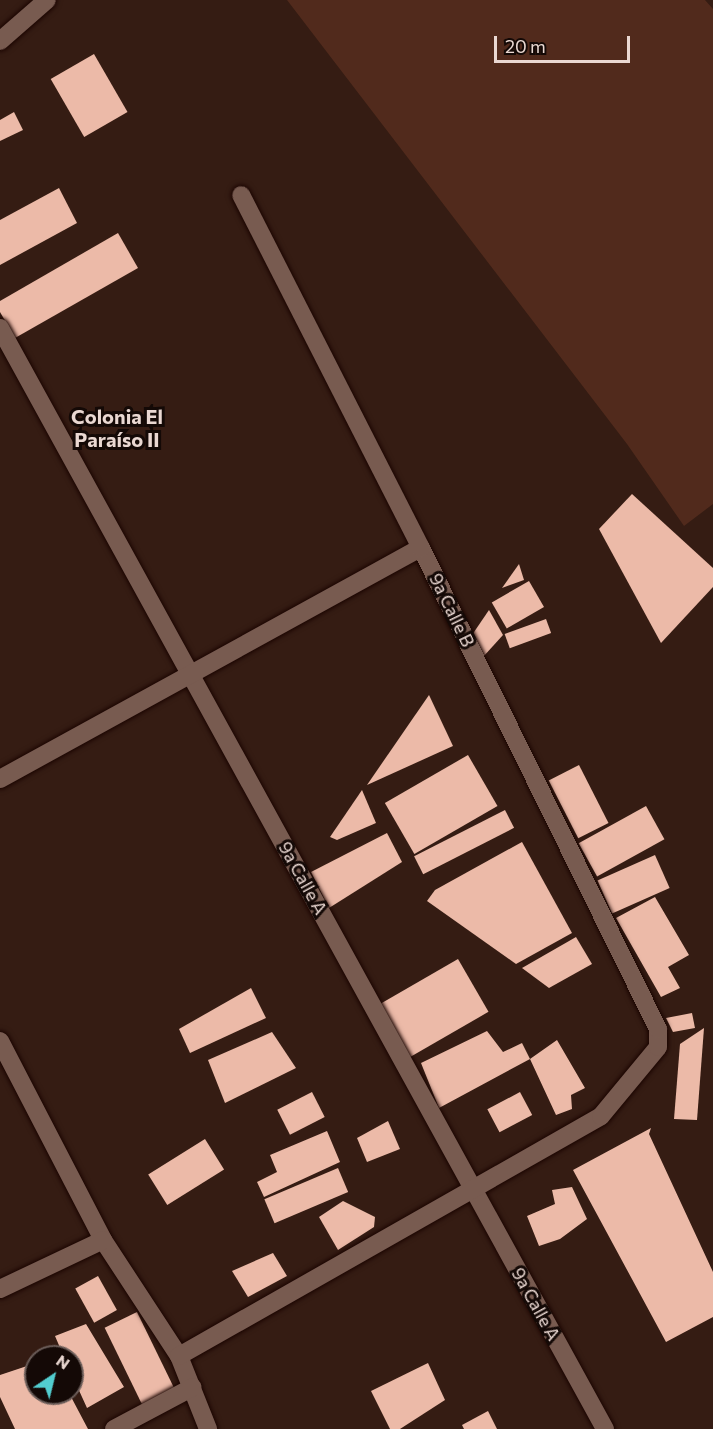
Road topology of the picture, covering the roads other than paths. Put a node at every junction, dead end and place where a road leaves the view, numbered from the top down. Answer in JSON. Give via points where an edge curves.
{"nodes":[{"id":1,"x":46,"y":0,"type":"edge"},
{"id":2,"x":0,"y":41,"type":"edge"},
{"id":3,"x":241,"y":195,"type":"dead end"},
{"id":4,"x":0,"y":328,"type":"edge"},
{"id":5,"x":421,"y":548,"type":"junction"},
{"id":6,"x":190,"y":674,"type":"junction"},
{"id":7,"x":0,"y":779,"type":"edge"},
{"id":8,"x":0,"y":1041,"type":"edge"},
{"id":9,"x":8,"y":1079,"type":"edge"},
{"id":10,"x":473,"y":1190,"type":"junction"},
{"id":11,"x":102,"y":1240,"type":"junction"},
{"id":12,"x":0,"y":1289,"type":"edge"},
{"id":13,"x":179,"y":1356,"type":"junction"},
{"id":14,"x":193,"y":1387,"type":"junction"},
{"id":15,"x":114,"y":1429,"type":"edge"},
{"id":16,"x":208,"y":1429,"type":"edge"},
{"id":17,"x":605,"y":1429,"type":"edge"}],
"edges":[{"from":1,"to":2,"type":"street"},
{"from":3,"to":5,"type":"street","name":"9a Calle B"},
{"from":4,"to":6,"type":"street","name":"9a Calle A"},
{"from":5,"to":6,"type":"street"},
{"from":5,"to":10,"type":"street","name":"9a Calle B","via":[[658,1029],[658,1047],[647,1064],[601,1116]]},
{"from":6,"to":7,"type":"street"},
{"from":6,"to":10,"type":"street","name":"9a Calle A"},
{"from":8,"to":9,"type":"street"},
{"from":9,"to":11,"type":"street"},
{"from":10,"to":13,"type":"street"},
{"from":10,"to":17,"type":"street","name":"9a Calle A"},
{"from":11,"to":12,"type":"street"},
{"from":11,"to":13,"type":"street"},
{"from":13,"to":14,"type":"street"},
{"from":14,"to":15,"type":"street"},
{"from":14,"to":16,"type":"street"}]}
